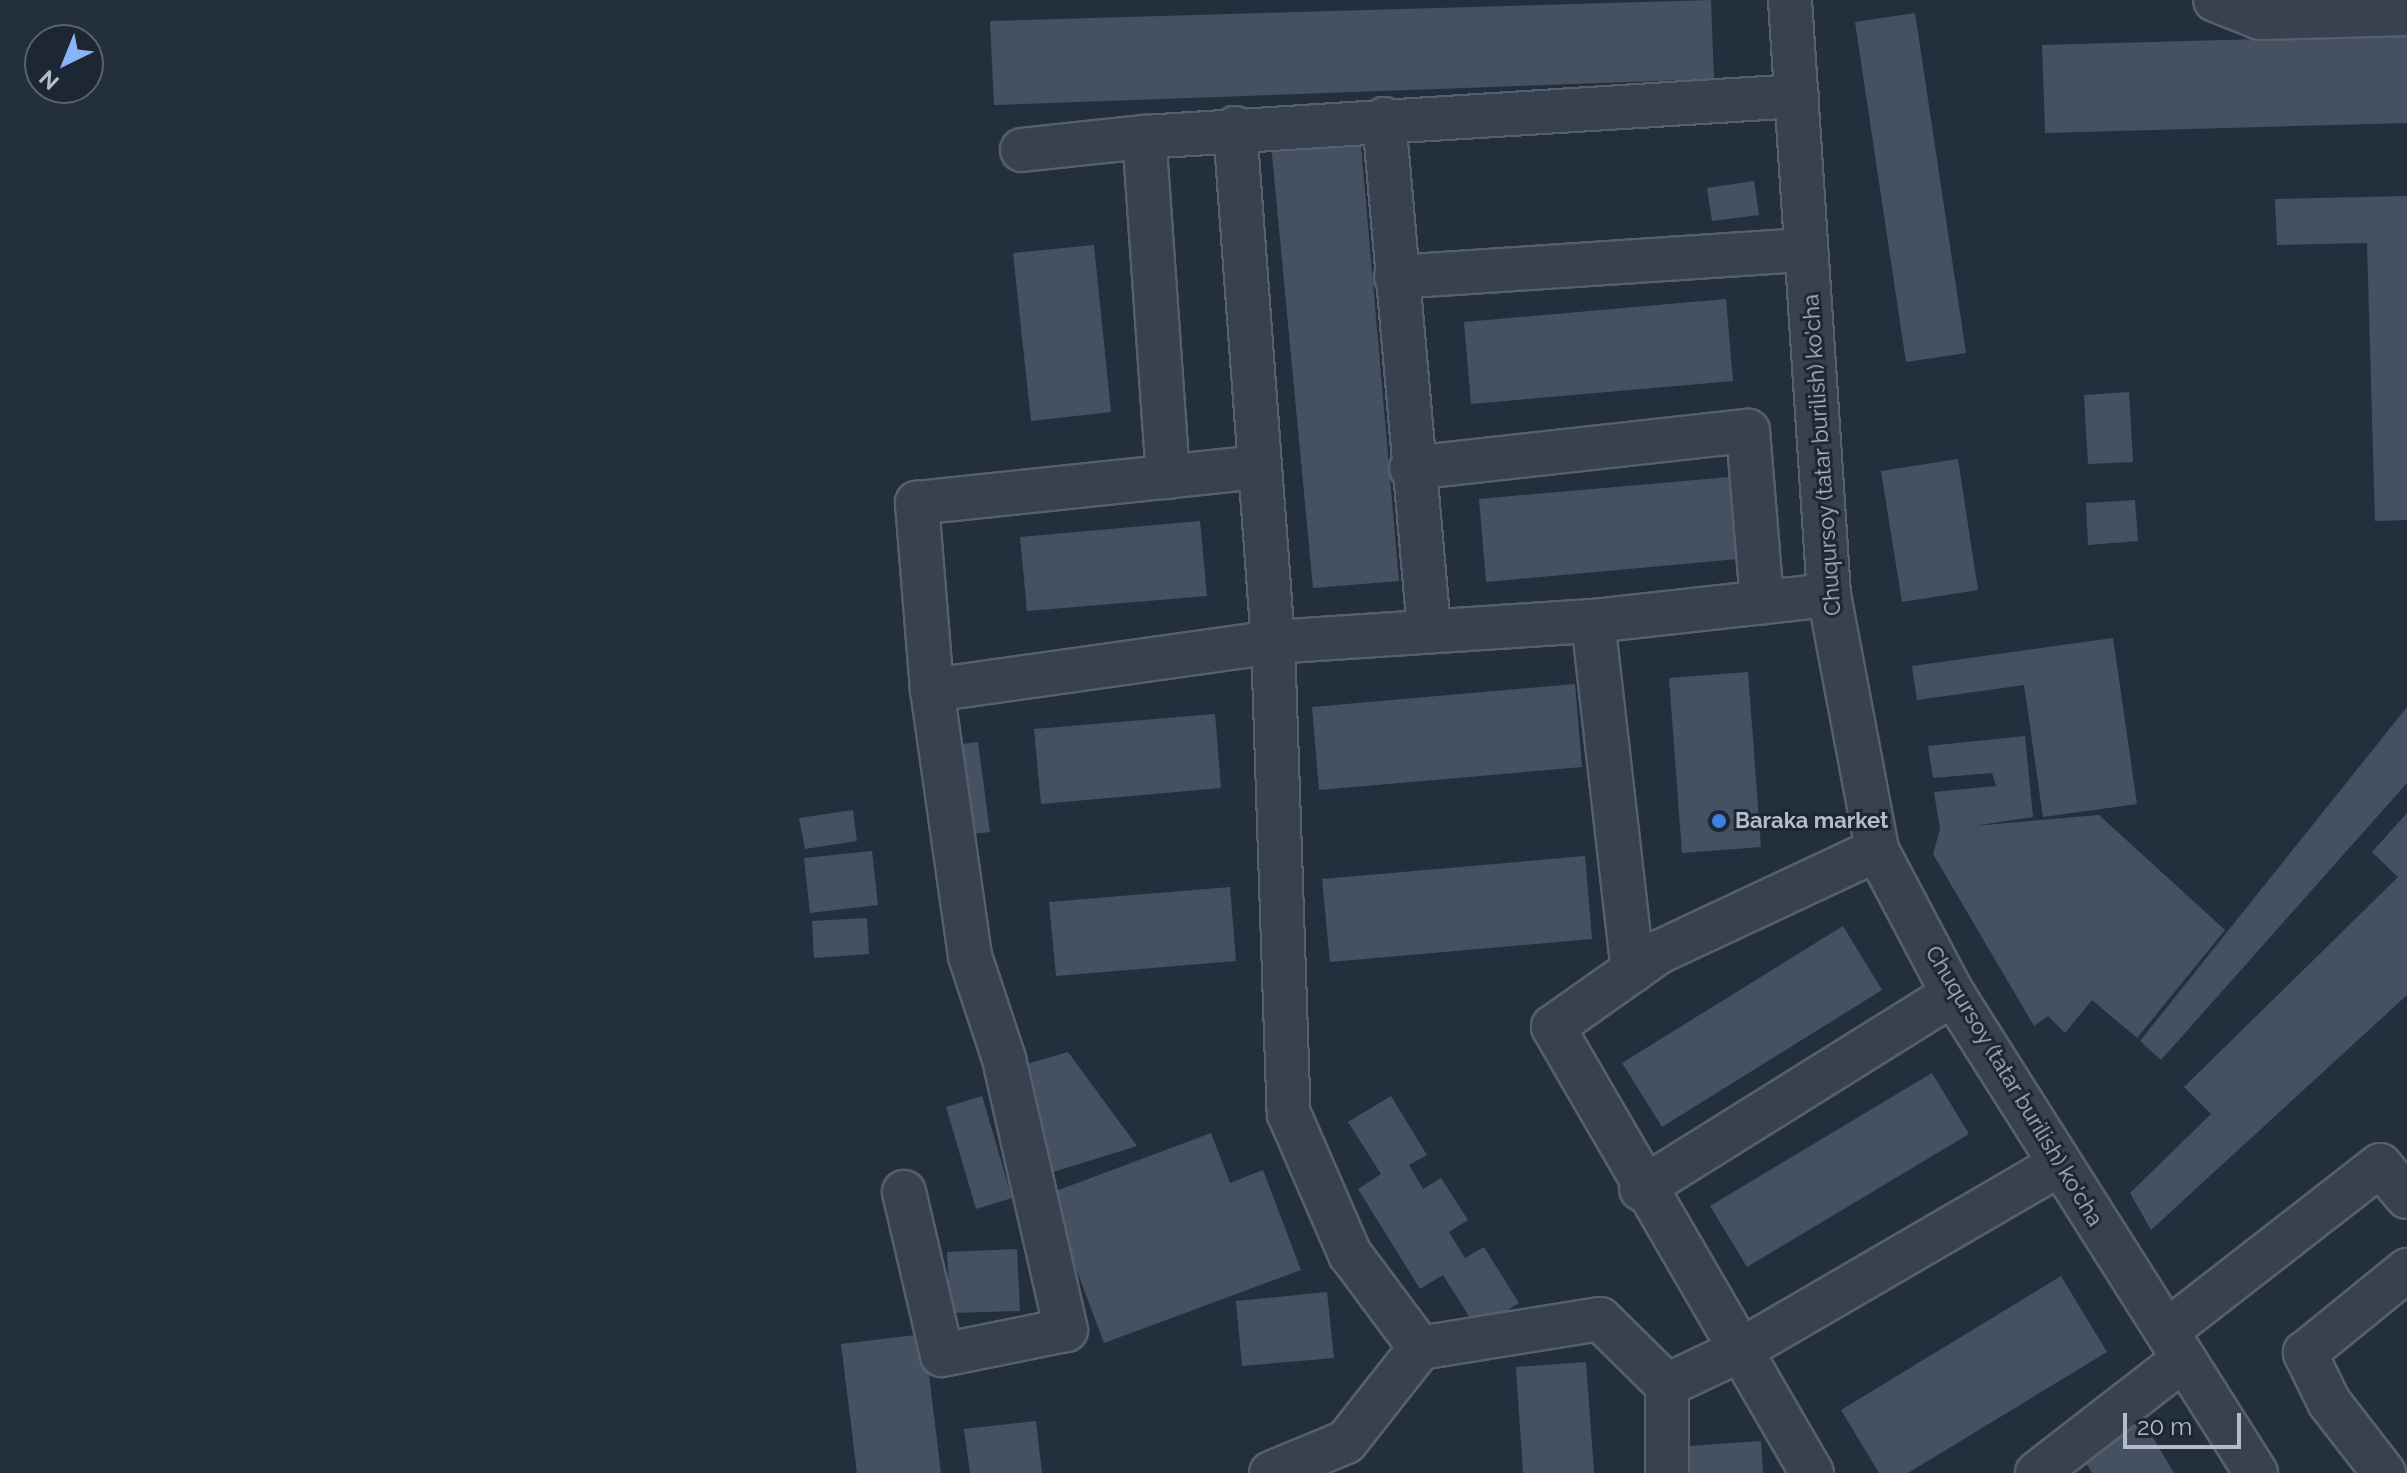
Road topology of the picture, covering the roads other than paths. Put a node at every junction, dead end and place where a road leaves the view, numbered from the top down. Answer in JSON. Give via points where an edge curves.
{"nodes":[{"id":1,"x":1790,"y":0,"type":"edge"},
{"id":2,"x":2215,"y":0,"type":"edge"},
{"id":3,"x":2407,"y":14,"type":"edge"},
{"id":4,"x":1797,"y":96,"type":"junction"},
{"id":5,"x":1384,"y":119,"type":"junction"},
{"id":6,"x":1235,"y":128,"type":"junction"},
{"id":7,"x":1144,"y":137,"type":"junction"},
{"id":8,"x":1022,"y":150,"type":"dead end"},
{"id":9,"x":1806,"y":250,"type":"junction"},
{"id":10,"x":1396,"y":277,"type":"junction"},
{"id":11,"x":1258,"y":467,"type":"junction"},
{"id":12,"x":1411,"y":468,"type":"junction"},
{"id":13,"x":1168,"y":477,"type":"junction"},
{"id":14,"x":1829,"y":595,"type":"junction"},
{"id":15,"x":1762,"y":602,"type":"junction"},
{"id":16,"x":1593,"y":621,"type":"junction"},
{"id":17,"x":1429,"y":629,"type":"junction"},
{"id":18,"x":1273,"y":642,"type":"junction"},
{"id":19,"x":932,"y":690,"type":"junction"},
{"id":20,"x":1877,"y":850,"type":"junction"},
{"id":21,"x":1633,"y":971,"type":"junction"},
{"id":22,"x":1953,"y":994,"type":"junction"},
{"id":23,"x":2060,"y":1164,"type":"junction"},
{"id":24,"x":1641,"y":1189,"type":"junction"},
{"id":25,"x":904,"y":1192,"type":"dead end"},
{"id":26,"x":2407,"y":1197,"type":"edge"},
{"id":27,"x":2407,"y":1270,"type":"edge"},
{"id":28,"x":2175,"y":1345,"type":"junction"},
{"id":29,"x":1420,"y":1348,"type":"junction"},
{"id":30,"x":1739,"y":1351,"type":"junction"},
{"id":31,"x":1667,"y":1385,"type":"junction"},
{"id":32,"x":1271,"y":1473,"type":"edge"},
{"id":33,"x":1667,"y":1473,"type":"edge"},
{"id":34,"x":1812,"y":1473,"type":"edge"},
{"id":35,"x":2037,"y":1473,"type":"edge"},
{"id":36,"x":2256,"y":1473,"type":"edge"},
{"id":37,"x":2384,"y":1473,"type":"edge"}],
"edges":[{"from":1,"to":4,"type":"street","name":"Chuqursoy (tatar burilish) ko'cha"},
{"from":2,"to":3,"type":"street","via":[[2260,18]]},
{"from":4,"to":5,"type":"street"},
{"from":4,"to":9,"type":"street","name":"Chuqursoy (tatar burilish) ko'cha"},
{"from":5,"to":6,"type":"street"},
{"from":5,"to":10,"type":"street"},
{"from":6,"to":7,"type":"street"},
{"from":6,"to":11,"type":"street"},
{"from":7,"to":8,"type":"street"},
{"from":7,"to":13,"type":"street"},
{"from":9,"to":10,"type":"street"},
{"from":9,"to":14,"type":"street","name":"Chuqursoy (tatar burilish) ko'cha"},
{"from":10,"to":12,"type":"street"},
{"from":11,"to":13,"type":"street"},
{"from":11,"to":18,"type":"street"},
{"from":12,"to":15,"type":"street","via":[[1748,431]]},
{"from":12,"to":17,"type":"street"},
{"from":13,"to":19,"type":"street","via":[[917,503]]},
{"from":14,"to":15,"type":"street"},
{"from":14,"to":20,"type":"street","name":"Chuqursoy (tatar burilish) ko'cha"},
{"from":15,"to":16,"type":"street"},
{"from":16,"to":17,"type":"street"},
{"from":16,"to":21,"type":"street"},
{"from":17,"to":18,"type":"street"},
{"from":18,"to":19,"type":"street"},
{"from":18,"to":29,"type":"street","via":[[1289,1114],[1350,1254]]},
{"from":19,"to":25,"type":"street","via":[[970,956],[1004,1059],[1066,1330],[942,1355]]},
{"from":20,"to":21,"type":"street"},
{"from":20,"to":22,"type":"street","name":"Chuqursoy (tatar burilish) ko'cha"},
{"from":21,"to":24,"type":"street","via":[[1553,1027]]},
{"from":22,"to":23,"type":"street","name":"Chuqursoy (tatar burilish) ko'cha"},
{"from":22,"to":24,"type":"street"},
{"from":23,"to":28,"type":"street","name":"Chuqursoy (tatar burilish) ko'cha"},
{"from":23,"to":30,"type":"street"},
{"from":24,"to":30,"type":"street"},
{"from":26,"to":28,"type":"street","via":[[2380,1165]]},
{"from":27,"to":37,"type":"street","via":[[2305,1353],[2329,1402]]},
{"from":28,"to":35,"type":"street"},
{"from":28,"to":36,"type":"street","name":"Chuqursoy (tatar burilish) ko'cha"},
{"from":29,"to":31,"type":"street","via":[[1600,1319]]},
{"from":29,"to":32,"type":"street","via":[[1346,1442]]},
{"from":30,"to":31,"type":"street"},
{"from":30,"to":34,"type":"street"},
{"from":31,"to":33,"type":"street"}]}
